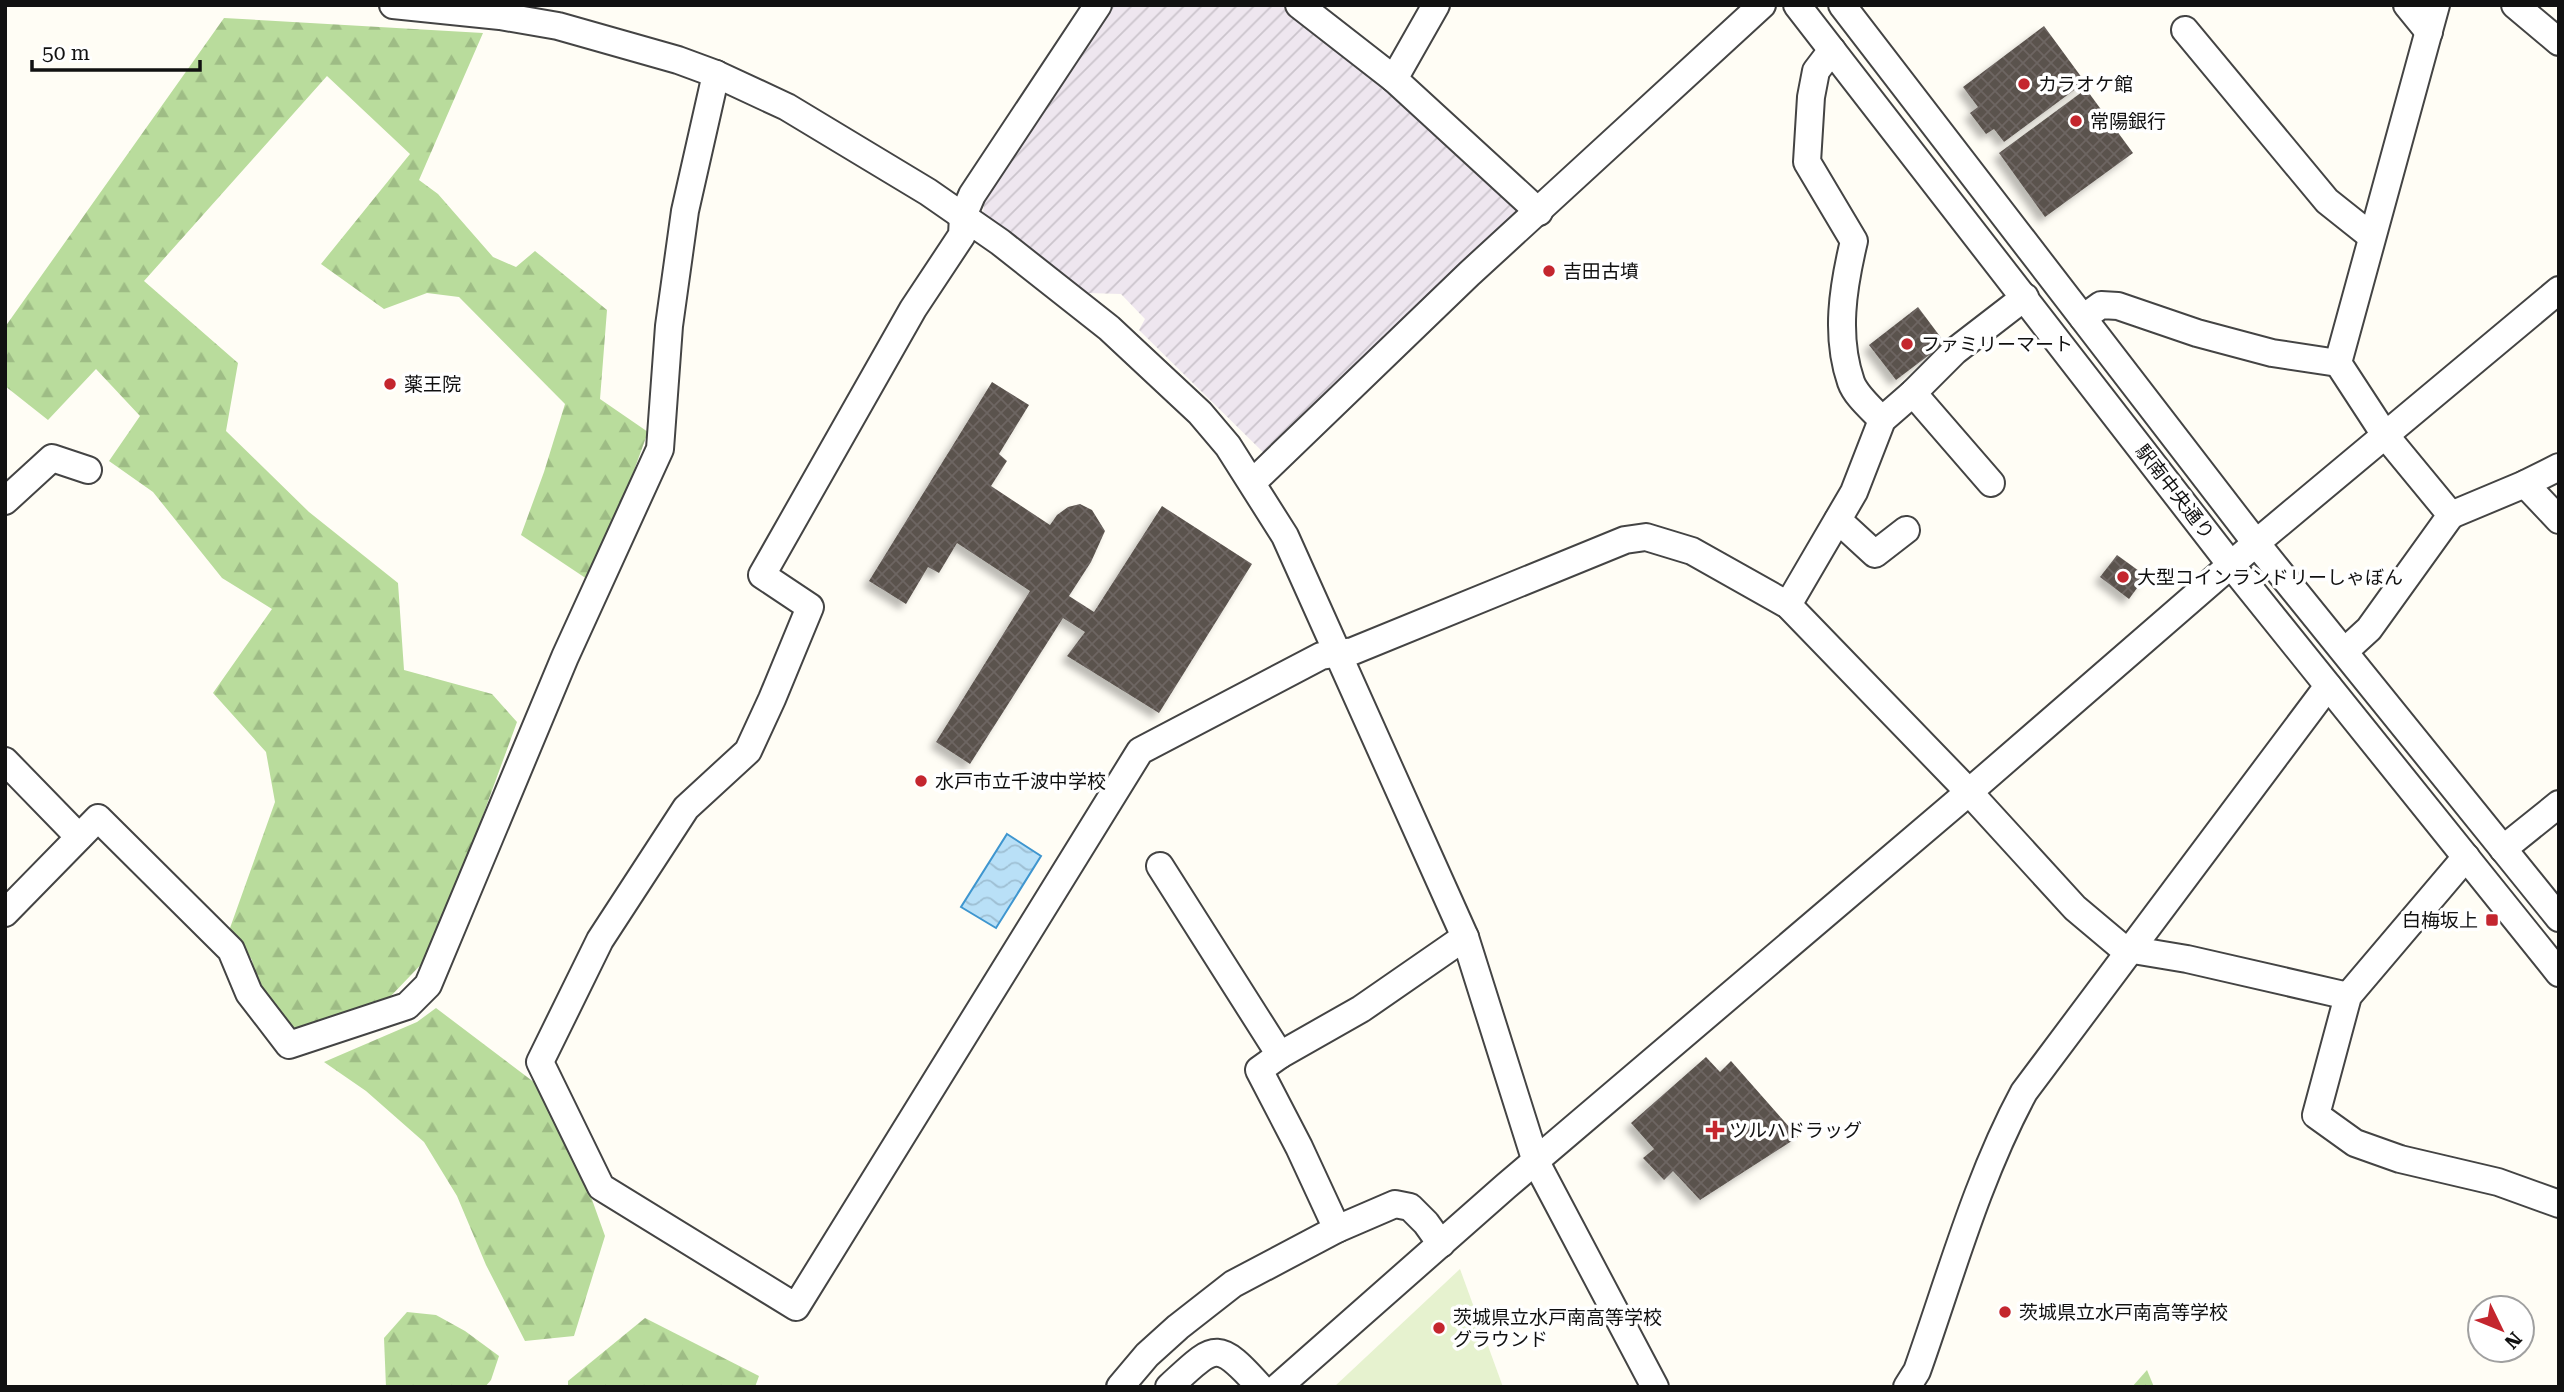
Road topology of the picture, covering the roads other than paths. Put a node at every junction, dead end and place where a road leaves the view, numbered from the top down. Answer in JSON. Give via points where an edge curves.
{"nodes":[{"id":1,"x":393,"y":5,"type":"edge"},
{"id":2,"x":1098,"y":5,"type":"edge"},
{"id":3,"x":1299,"y":5,"type":"edge"},
{"id":4,"x":1436,"y":5,"type":"edge"},
{"id":5,"x":1762,"y":5,"type":"edge"},
{"id":6,"x":1797,"y":5,"type":"edge"},
{"id":7,"x":1842,"y":5,"type":"edge"},
{"id":8,"x":2407,"y":5,"type":"edge"},
{"id":9,"x":2436,"y":5,"type":"edge"},
{"id":10,"x":2515,"y":5,"type":"edge"},
{"id":11,"x":420,"y":7,"type":"edge"},
{"id":12,"x":2185,"y":30,"type":"dead end"},
{"id":13,"x":2429,"y":32,"type":"junction"},
{"id":14,"x":2559,"y":42,"type":"edge"},
{"id":15,"x":1832,"y":50,"type":"junction"},
{"id":16,"x":716,"y":75,"type":"junction"},
{"id":17,"x":1394,"y":79,"type":"junction"},
{"id":18,"x":1539,"y":212,"type":"junction"},
{"id":19,"x":964,"y":216,"type":"junction"},
{"id":20,"x":2371,"y":236,"type":"junction"},
{"id":21,"x":2559,"y":290,"type":"edge"},
{"id":22,"x":2025,"y":297,"type":"junction"},
{"id":23,"x":2083,"y":318,"type":"junction"},
{"id":24,"x":2338,"y":363,"type":"junction"},
{"id":25,"x":1913,"y":393,"type":"junction"},
{"id":26,"x":1882,"y":420,"type":"junction"},
{"id":27,"x":2385,"y":435,"type":"junction"},
{"id":28,"x":2559,"y":467,"type":"edge"},
{"id":29,"x":88,"y":470,"type":"dead end"},
{"id":30,"x":1253,"y":482,"type":"junction"},
{"id":31,"x":1991,"y":483,"type":"dead end"},
{"id":32,"x":2525,"y":484,"type":"junction"},
{"id":33,"x":5,"y":501,"type":"edge"},
{"id":34,"x":2451,"y":515,"type":"junction"},
{"id":35,"x":1838,"y":520,"type":"junction"},
{"id":36,"x":2559,"y":520,"type":"edge"},
{"id":37,"x":1906,"y":530,"type":"dead end"},
{"id":38,"x":2256,"y":542,"type":"junction"},
{"id":39,"x":2231,"y":565,"type":"junction"},
{"id":40,"x":1788,"y":605,"type":"junction"},
{"id":41,"x":2344,"y":651,"type":"junction"},
{"id":42,"x":1337,"y":652,"type":"junction"},
{"id":43,"x":2328,"y":686,"type":"junction"},
{"id":44,"x":5,"y":761,"type":"edge"},
{"id":45,"x":1969,"y":792,"type":"junction"},
{"id":46,"x":2559,"y":804,"type":"edge"},
{"id":47,"x":79,"y":837,"type":"junction"},
{"id":48,"x":2503,"y":849,"type":"junction"},
{"id":49,"x":2466,"y":857,"type":"junction"},
{"id":50,"x":1160,"y":866,"type":"dead end"},
{"id":51,"x":5,"y":913,"type":"edge"},
{"id":52,"x":2559,"y":918,"type":"edge"},
{"id":53,"x":1465,"y":937,"type":"junction"},
{"id":54,"x":2133,"y":950,"type":"junction"},
{"id":55,"x":2559,"y":973,"type":"edge"},
{"id":56,"x":2348,"y":996,"type":"junction"},
{"id":57,"x":1280,"y":1055,"type":"junction"},
{"id":58,"x":1536,"y":1162,"type":"junction"},
{"id":59,"x":2559,"y":1204,"type":"edge"},
{"id":60,"x":1337,"y":1229,"type":"junction"},
{"id":61,"x":1441,"y":1244,"type":"junction"},
{"id":62,"x":1121,"y":1387,"type":"edge"},
{"id":63,"x":1169,"y":1387,"type":"edge"},
{"id":64,"x":1260,"y":1387,"type":"edge"},
{"id":65,"x":1278,"y":1387,"type":"edge"},
{"id":66,"x":1655,"y":1387,"type":"edge"},
{"id":67,"x":1908,"y":1387,"type":"edge"}],
"edges":[{"from":1,"to":11,"type":"street"},
{"from":2,"to":19,"type":"street","via":[[972,195]]},
{"from":3,"to":17,"type":"street"},
{"from":4,"to":17,"type":"street"},
{"from":5,"to":18,"type":"street"},
{"from":6,"to":15,"type":"street","name":"駅南中央通り"},
{"from":7,"to":23,"type":"street","name":"駅南中央通り"},
{"from":8,"to":13,"type":"street"},
{"from":9,"to":13,"type":"street"},
{"from":10,"to":14,"type":"street"},
{"from":11,"to":16,"type":"street","via":[[558,26]]},
{"from":12,"to":20,"type":"street","via":[[2326,201]]},
{"from":13,"to":20,"type":"street"},
{"from":15,"to":22,"type":"street","name":"駅南中央通り"},
{"from":15,"to":26,"type":"street","via":[[1816,71],[1807,162],[1854,241],[1843,290],[1845,353],[1852,383]]},
{"from":16,"to":19,"type":"street","via":[[787,107]]},
{"from":16,"to":47,"type":"street","via":[[685,211],[669,326],[660,449],[565,657],[428,985],[407,1006],[289,1045],[249,992],[231,950],[97,818]]},
{"from":17,"to":18,"type":"street"},
{"from":18,"to":30,"type":"street"},
{"from":19,"to":30,"type":"street","via":[[1063,290],[1151,365],[1200,413]]},
{"from":19,"to":42,"type":"street","via":[[962,235],[913,309],[762,575],[810,607],[748,751],[687,807],[600,940],[540,1062],[601,1187],[796,1307],[1140,751],[1321,656]]},
{"from":20,"to":24,"type":"street"},
{"from":21,"to":27,"type":"street"},
{"from":22,"to":25,"type":"street","via":[[1955,351]]},
{"from":22,"to":39,"type":"street","name":"駅南中央通り"},
{"from":23,"to":24,"type":"street","via":[[2101,305],[2118,306],[2272,353]]},
{"from":23,"to":38,"type":"street","name":"駅南中央通り"},
{"from":24,"to":27,"type":"street"},
{"from":25,"to":26,"type":"street"},
{"from":25,"to":31,"type":"street"},
{"from":26,"to":35,"type":"street"},
{"from":27,"to":34,"type":"street"},
{"from":27,"to":38,"type":"street"},
{"from":28,"to":32,"type":"street"},
{"from":29,"to":33,"type":"street","via":[[52,458]]},
{"from":30,"to":42,"type":"street","via":[[1285,536]]},
{"from":32,"to":34,"type":"street"},
{"from":32,"to":36,"type":"street"},
{"from":34,"to":41,"type":"street","via":[[2369,629]]},
{"from":35,"to":37,"type":"street","via":[[1875,554]]},
{"from":35,"to":40,"type":"street"},
{"from":38,"to":39,"type":"street"},
{"from":38,"to":41,"type":"street","name":"駅南中央通り"},
{"from":39,"to":43,"type":"street","name":"駅南中央通り"},
{"from":39,"to":45,"type":"street"},
{"from":40,"to":42,"type":"street","via":[[1692,551],[1646,537],[1625,540],[1353,651]]},
{"from":40,"to":45,"type":"street"},
{"from":41,"to":48,"type":"street","name":"駅南中央通り"},
{"from":42,"to":53,"type":"street"},
{"from":43,"to":49,"type":"street","name":"駅南中央通り"},
{"from":43,"to":54,"type":"street"},
{"from":44,"to":47,"type":"street"},
{"from":45,"to":54,"type":"street","via":[[2075,908],[2119,945]]},
{"from":45,"to":58,"type":"street"},
{"from":46,"to":48,"type":"street"},
{"from":47,"to":51,"type":"street"},
{"from":48,"to":52,"type":"street","name":"駅南中央通り"},
{"from":49,"to":55,"type":"street","name":"駅南中央通り"},
{"from":49,"to":56,"type":"street"},
{"from":50,"to":57,"type":"street"},
{"from":53,"to":57,"type":"street","via":[[1361,1009]]},
{"from":53,"to":58,"type":"street"},
{"from":54,"to":56,"type":"street"},
{"from":54,"to":67,"type":"street","via":[[2024,1092],[2008,1122]]},
{"from":56,"to":59,"type":"street","via":[[2316,1115],[2355,1143],[2400,1159],[2498,1182]]},
{"from":57,"to":60,"type":"street","via":[[1259,1070]]},
{"from":58,"to":61,"type":"street"},
{"from":58,"to":66,"type":"street"},
{"from":60,"to":61,"type":"street","via":[[1395,1204],[1410,1207]]},
{"from":60,"to":62,"type":"street","via":[[1233,1284],[1155,1348]]},
{"from":61,"to":65,"type":"street"},
{"from":63,"to":64,"type":"street","via":[[1202,1356],[1220,1352],[1235,1359]]}]}
